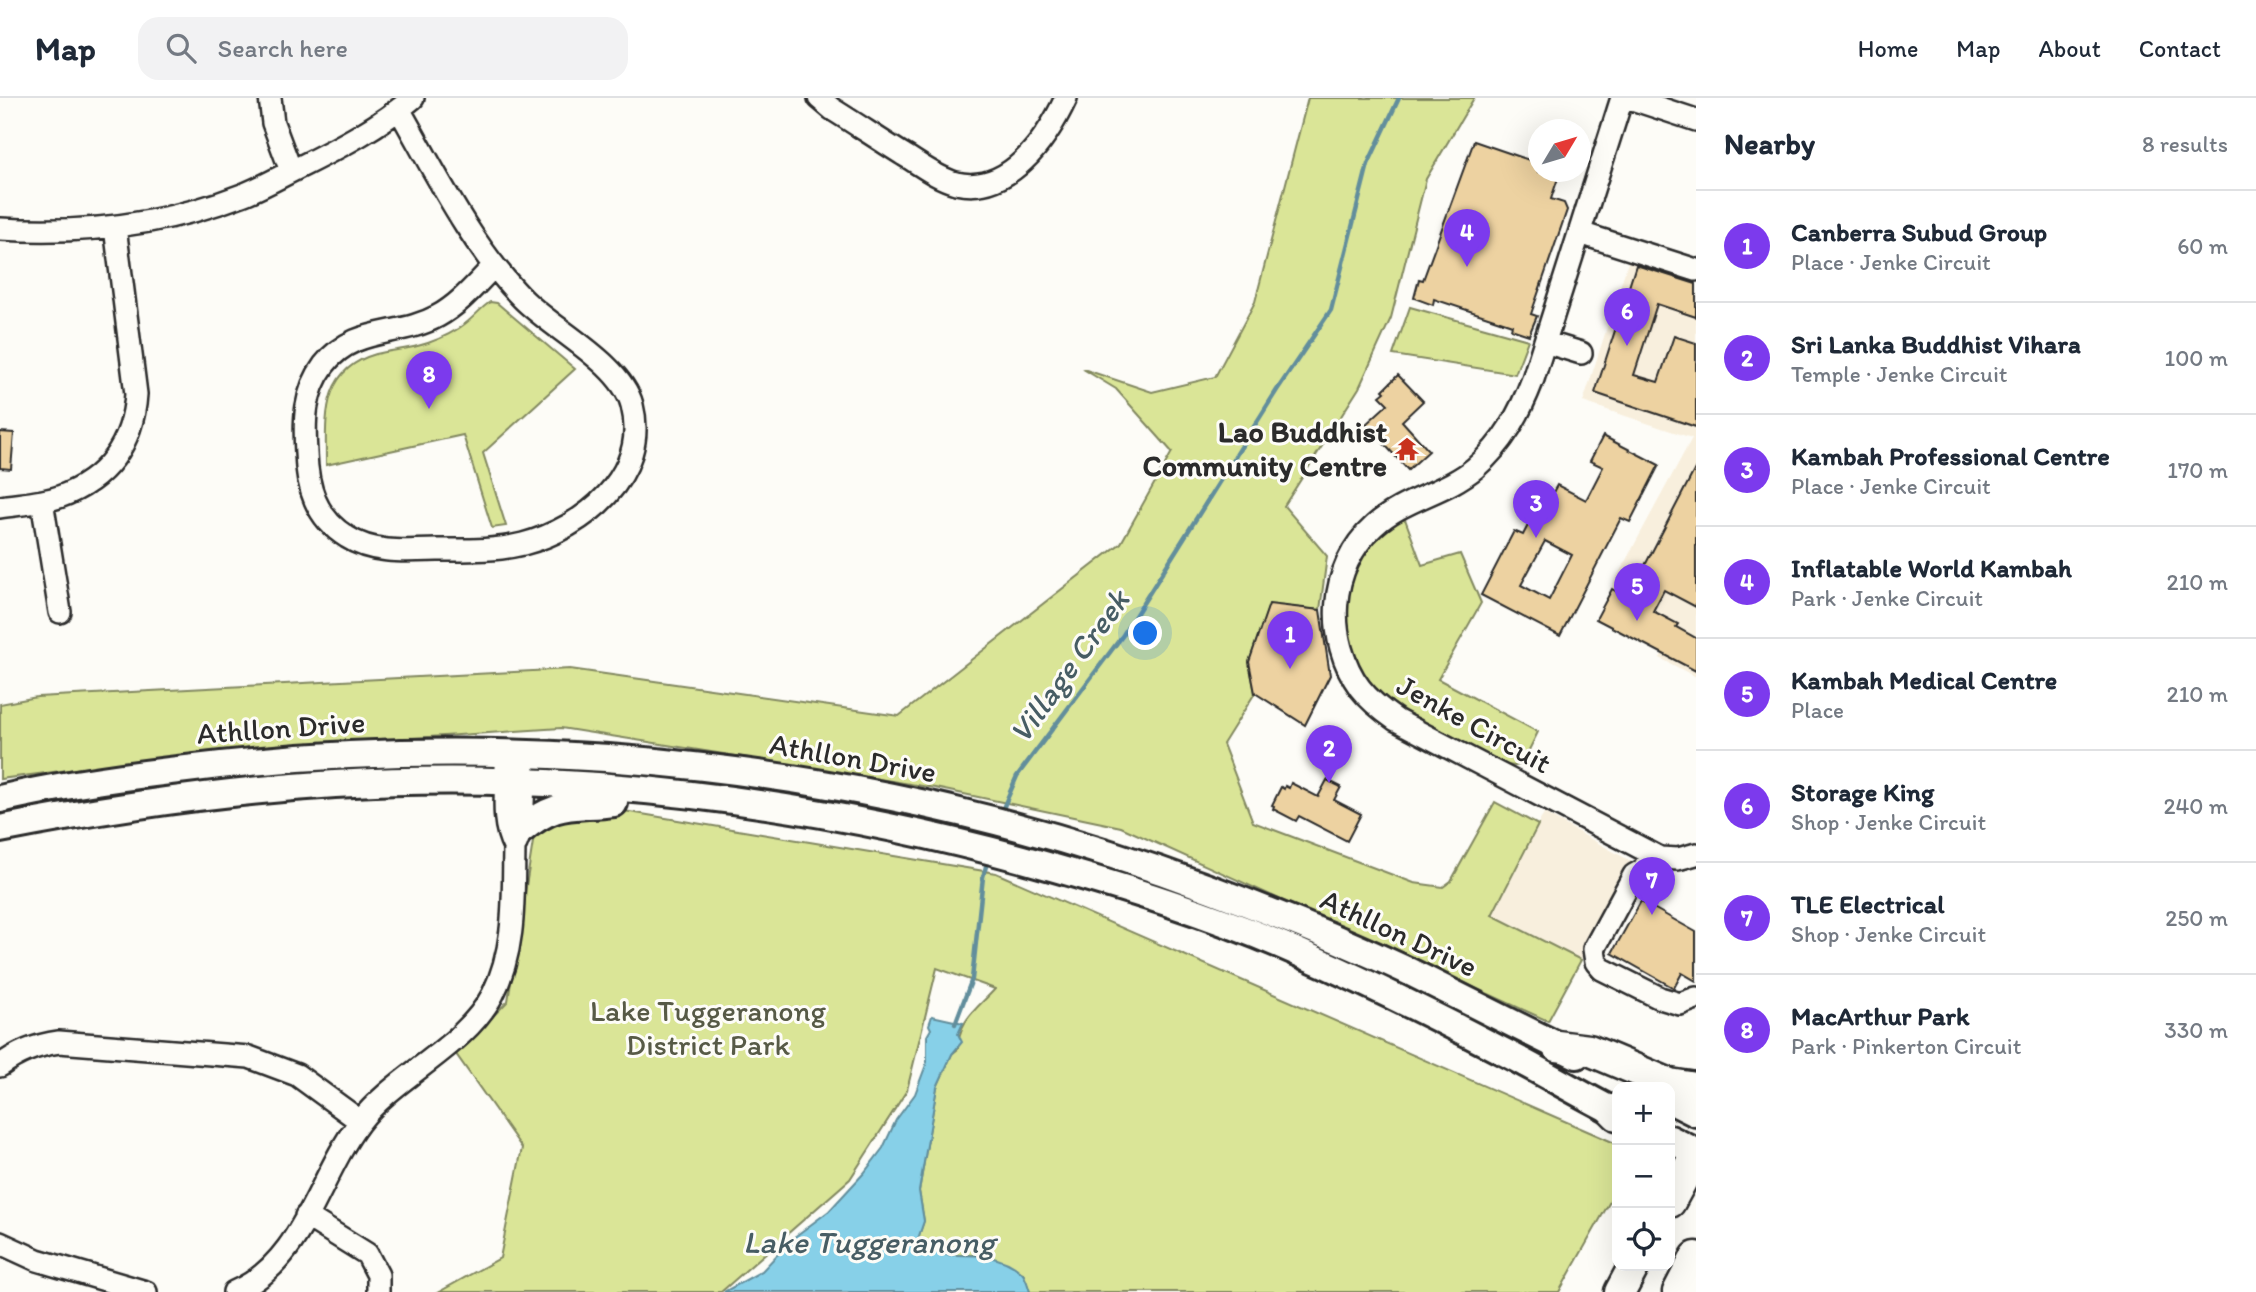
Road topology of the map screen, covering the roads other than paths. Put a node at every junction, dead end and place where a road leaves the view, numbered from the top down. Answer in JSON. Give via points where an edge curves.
{"nodes":[{"id":1,"x":270,"y":98,"type":"edge"},
{"id":2,"x":819,"y":98,"type":"edge"},
{"id":3,"x":1066,"y":98,"type":"edge"},
{"id":4,"x":1622,"y":98,"type":"edge"},
{"id":5,"x":1629,"y":98,"type":"edge"},
{"id":6,"x":406,"y":104,"type":"edge"},
{"id":7,"x":1696,"y":120,"type":"edge"},
{"id":8,"x":291,"y":171,"type":"junction"},
{"id":9,"x":115,"y":227,"type":"junction"},
{"id":10,"x":0,"y":229,"type":"edge"},
{"id":11,"x":1580,"y":233,"type":"junction"},
{"id":12,"x":494,"y":266,"type":"junction"},
{"id":13,"x":1696,"y":270,"type":"edge"},
{"id":14,"x":1545,"y":342,"type":"junction"},
{"id":15,"x":1581,"y":354,"type":"dead end"},
{"id":16,"x":42,"y":501,"type":"junction"},
{"id":17,"x":0,"y":507,"type":"edge"},
{"id":18,"x":60,"y":612,"type":"dead end"},
{"id":19,"x":516,"y":753,"type":"junction"},
{"id":20,"x":515,"y":782,"type":"junction"},
{"id":21,"x":671,"y":793,"type":"junction"},
{"id":22,"x":0,"y":799,"type":"edge"},
{"id":23,"x":0,"y":829,"type":"edge"},
{"id":24,"x":517,"y":839,"type":"junction"},
{"id":25,"x":1696,"y":854,"type":"edge"},
{"id":26,"x":1648,"y":862,"type":"junction"},
{"id":27,"x":1696,"y":998,"type":"edge"},
{"id":28,"x":1557,"y":1046,"type":"junction"},
{"id":29,"x":0,"y":1066,"type":"edge"},
{"id":30,"x":1633,"y":1082,"type":"edge"},
{"id":31,"x":1696,"y":1088,"type":"edge"},
{"id":32,"x":1675,"y":1102,"type":"edge"},
{"id":33,"x":1612,"y":1111,"type":"edge"},
{"id":34,"x":1696,"y":1113,"type":"edge"},
{"id":35,"x":360,"y":1121,"type":"junction"},
{"id":36,"x":1675,"y":1142,"type":"edge"},
{"id":37,"x":1696,"y":1153,"type":"edge"},
{"id":38,"x":1675,"y":1193,"type":"edge"},
{"id":39,"x":306,"y":1216,"type":"junction"},
{"id":40,"x":0,"y":1243,"type":"edge"},
{"id":41,"x":1696,"y":1257,"type":"edge"},
{"id":42,"x":1620,"y":1271,"type":"edge"},
{"id":43,"x":1631,"y":1271,"type":"edge"},
{"id":44,"x":146,"y":1292,"type":"edge"},
{"id":45,"x":234,"y":1292,"type":"edge"},
{"id":46,"x":378,"y":1292,"type":"edge"},
{"id":47,"x":1614,"y":1292,"type":"edge"},
{"id":48,"x":1620,"y":1292,"type":"edge"},
{"id":49,"x":1678,"y":1292,"type":"edge"}],
"edges":[{"from":1,"to":8,"type":"street","via":[[273,123]]},
{"from":2,"to":3,"type":"street","via":[[941,178],[967,184],[995,180],[1016,168],[1045,135]]},
{"from":4,"to":11,"type":"street","name":"Jenke Circuit"},
{"from":5,"to":7,"type":"street"},
{"from":6,"to":8,"type":"street","via":[[350,142]]},
{"from":6,"to":12,"type":"street","via":[[474,237]]},
{"from":8,"to":9,"type":"street","via":[[242,195]]},
{"from":9,"to":10,"type":"street"},
{"from":9,"to":16,"type":"street","via":[[135,417],[127,440],[103,471],[82,486]]},
{"from":11,"to":13,"type":"street"},
{"from":11,"to":14,"type":"street","name":"Jenke Circuit"},
{"from":12,"to":12,"type":"street","via":[[524,299],[621,382],[636,426],[631,459],[617,484],[589,511],[551,534],[523,544],[394,551],[348,538],[317,506],[307,477],[305,411],[320,371],[342,346],[368,334],[437,317]]},
{"from":14,"to":15,"type":"street"},
{"from":14,"to":26,"type":"street","name":"Jenke Circuit","via":[[1521,410],[1500,443],[1457,481],[1399,508],[1374,526],[1353,552],[1338,593],[1340,647],[1361,689],[1396,720]]},
{"from":16,"to":17,"type":"street"},
{"from":16,"to":18,"type":"street"},
{"from":19,"to":20,"type":"street"},
{"from":19,"to":22,"type":"main road","name":"Athllon Drive","via":[[350,754],[236,762],[110,778]]},
{"from":19,"to":28,"type":"main road","name":"Athllon Drive","via":[[727,770],[832,786],[1016,827],[1114,855],[1308,927]]},
{"from":20,"to":21,"type":"main road","name":"Athllon Drive"},
{"from":20,"to":23,"type":"main road","name":"Athllon Drive","via":[[334,784],[192,797]]},
{"from":20,"to":24,"type":"street"},
{"from":21,"to":24,"type":"main road","via":[[556,808],[537,816]]},
{"from":21,"to":33,"type":"main road","name":"Athllon Drive","via":[[800,810],[962,843],[1124,888],[1291,949],[1500,1050]]},
{"from":24,"to":35,"type":"street","via":[[511,939],[492,996],[458,1035]]},
{"from":25,"to":26,"type":"street","name":"Jenke Circuit"},
{"from":26,"to":27,"type":"street","via":[[1634,875],[1594,949],[1596,962],[1660,998],[1680,1004]]},
{"from":28,"to":30,"type":"main road","name":"Athllon Drive"},
{"from":28,"to":31,"type":"highway","via":[[1589,1050],[1670,1084]]},
{"from":29,"to":35,"type":"street","via":[[40,1045],[59,1042],[250,1057],[297,1075]]},
{"from":32,"to":34,"type":"main road"},
{"from":35,"to":39,"type":"street"},
{"from":36,"to":37,"type":"main road"},
{"from":37,"to":38,"type":"highway"},
{"from":39,"to":45,"type":"street","via":[[287,1251],[269,1271]]},
{"from":39,"to":46,"type":"street","via":[[367,1254],[378,1275]]},
{"from":40,"to":44,"type":"street","via":[[37,1260]]},
{"from":41,"to":49,"type":"highway"},
{"from":42,"to":47,"type":"highway"},
{"from":43,"to":48,"type":"highway"}]}
